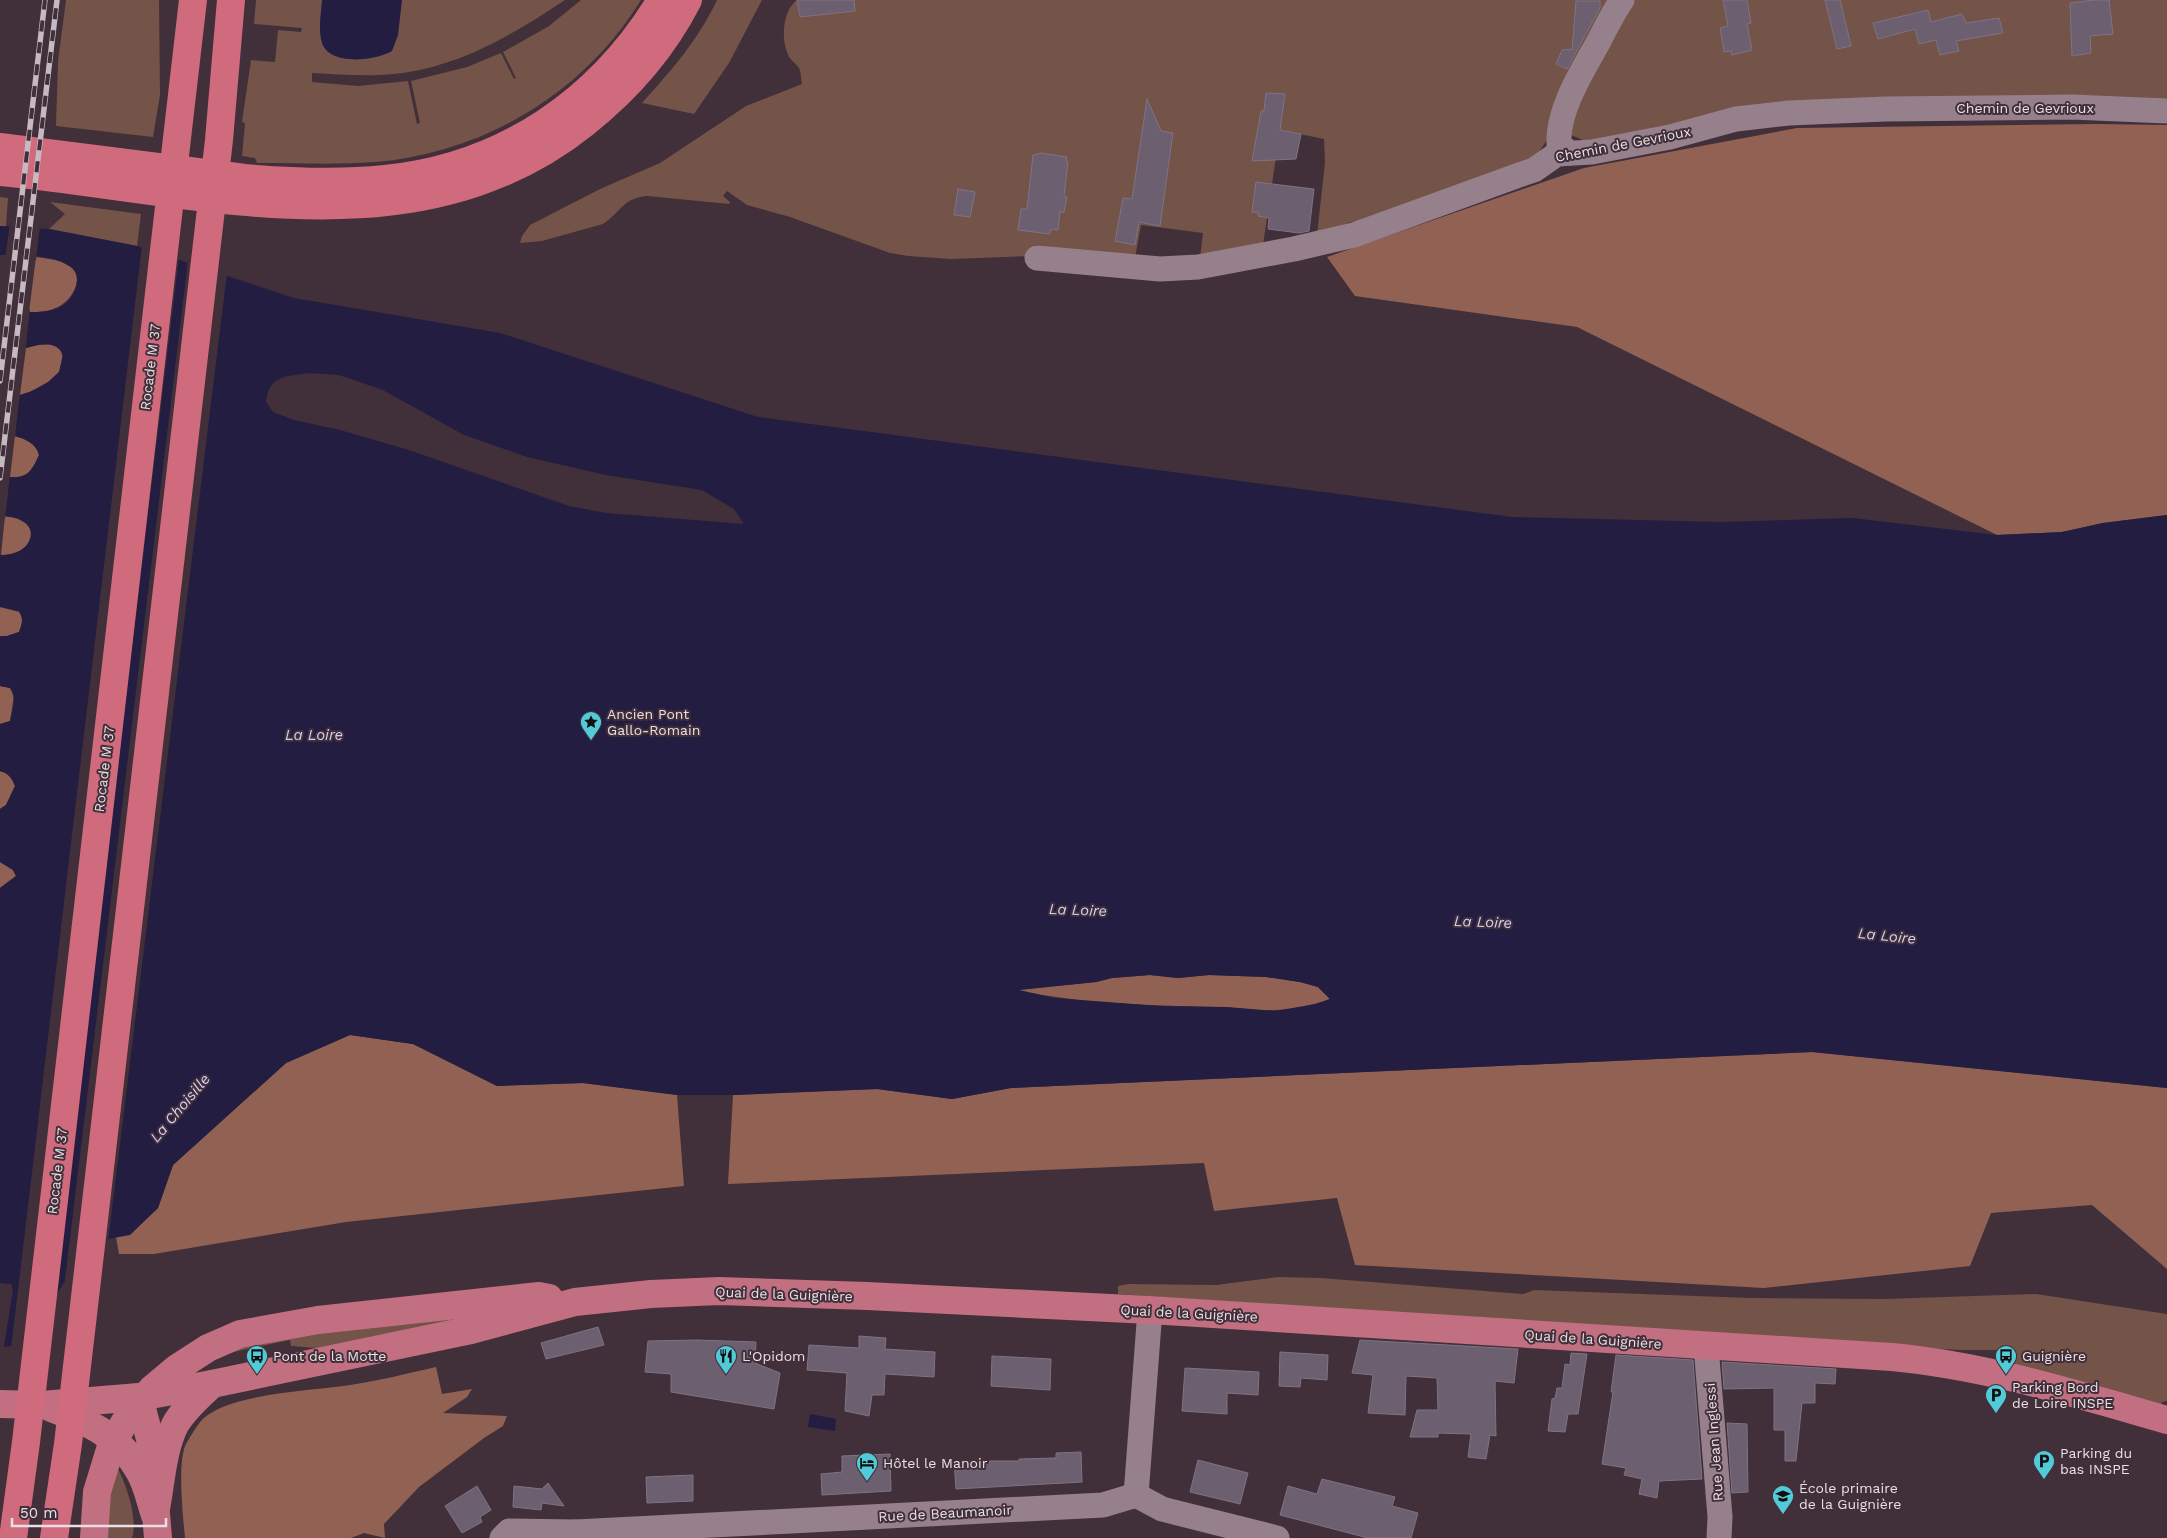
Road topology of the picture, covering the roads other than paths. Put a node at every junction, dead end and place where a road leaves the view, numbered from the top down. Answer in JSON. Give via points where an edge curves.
{"nodes":[{"id":1,"x":193,"y":0,"type":"edge"},
{"id":2,"x":231,"y":0,"type":"edge"},
{"id":3,"x":247,"y":0,"type":"edge"},
{"id":4,"x":661,"y":0,"type":"edge"},
{"id":5,"x":688,"y":0,"type":"edge"},
{"id":6,"x":1622,"y":0,"type":"edge"},
{"id":7,"x":2167,"y":111,"type":"edge"},
{"id":8,"x":219,"y":140,"type":"junction"},
{"id":9,"x":0,"y":147,"type":"edge"},
{"id":10,"x":1568,"y":153,"type":"junction"},
{"id":11,"x":0,"y":172,"type":"edge"},
{"id":12,"x":1037,"y":258,"type":"dead end"},
{"id":13,"x":575,"y":1302,"type":"junction"},
{"id":14,"x":1150,"y":1310,"type":"junction"},
{"id":15,"x":1706,"y":1346,"type":"junction"},
{"id":16,"x":212,"y":1384,"type":"junction"},
{"id":17,"x":139,"y":1397,"type":"junction"},
{"id":18,"x":0,"y":1404,"type":"edge"},
{"id":19,"x":42,"y":1405,"type":"junction"},
{"id":20,"x":2167,"y":1420,"type":"edge"},
{"id":21,"x":1136,"y":1495,"type":"junction"},
{"id":22,"x":156,"y":1527,"type":"edge"},
{"id":23,"x":56,"y":1530,"type":"edge"},
{"id":24,"x":573,"y":1535,"type":"edge"},
{"id":25,"x":13,"y":1538,"type":"edge"},
{"id":26,"x":94,"y":1538,"type":"edge"},
{"id":27,"x":502,"y":1538,"type":"edge"},
{"id":28,"x":1277,"y":1538,"type":"edge"},
{"id":29,"x":1719,"y":1538,"type":"edge"}],
"edges":[{"from":1,"to":25,"type":"highway","name":"Rocade M 37"},
{"from":2,"to":8,"type":"highway"},
{"from":3,"to":8,"type":"highway","via":[[239,54]]},
{"from":4,"to":9,"type":"highway","via":[[646,26],[622,56],[575,102],[489,154],[431,171],[363,181],[283,181]]},
{"from":5,"to":11,"type":"highway","via":[[655,54],[629,84],[570,136],[537,157],[502,173],[434,195],[391,203],[310,206],[206,198]]},
{"from":6,"to":10,"type":"street","via":[[1575,84],[1559,134],[1559,144]]},
{"from":7,"to":10,"type":"street","name":"Chemin de Gevrioux","via":[[2072,107],[1789,113],[1736,119],[1670,137],[1592,152]]},
{"from":8,"to":23,"type":"highway"},
{"from":10,"to":12,"type":"street","name":"Chemin de Gevrioux","via":[[1551,157],[1534,170],[1381,226],[1294,250],[1183,269]]},
{"from":13,"to":14,"type":"main road","name":"Quai de la Guignière","via":[[719,1291]]},
{"from":13,"to":16,"type":"main road","name":"Quai de la Guignière","via":[[471,1330]]},
{"from":13,"to":26,"type":"main road","via":[[539,1296],[318,1320],[240,1334],[208,1348],[152,1389],[129,1415],[112,1444],[97,1492]]},
{"from":14,"to":15,"type":"main road","name":"Quai de la Guignière"},
{"from":14,"to":21,"type":"street"},
{"from":15,"to":20,"type":"main road","name":"Quai de la Guignière","via":[[1932,1361],[2011,1376]]},
{"from":15,"to":29,"type":"street","name":"Rue Jean Inglessi"},
{"from":16,"to":17,"type":"main road","name":"Quai de la Guignière"},
{"from":16,"to":22,"type":"main road","via":[[187,1408],[169,1439]]},
{"from":17,"to":19,"type":"main road","name":"Quai de la Guignière"},
{"from":17,"to":22,"type":"main road","via":[[150,1439]]},
{"from":18,"to":19,"type":"main road"},
{"from":19,"to":22,"type":"main road","via":[[87,1422],[114,1439],[140,1472]]},
{"from":21,"to":24,"type":"street","name":"Rue de Beaumanoir","via":[[1102,1505]]},
{"from":21,"to":28,"type":"street","via":[[1162,1509]]},
{"from":24,"to":27,"type":"street","name":"Rue de Beaumanoir","via":[[509,1531]]}]}
